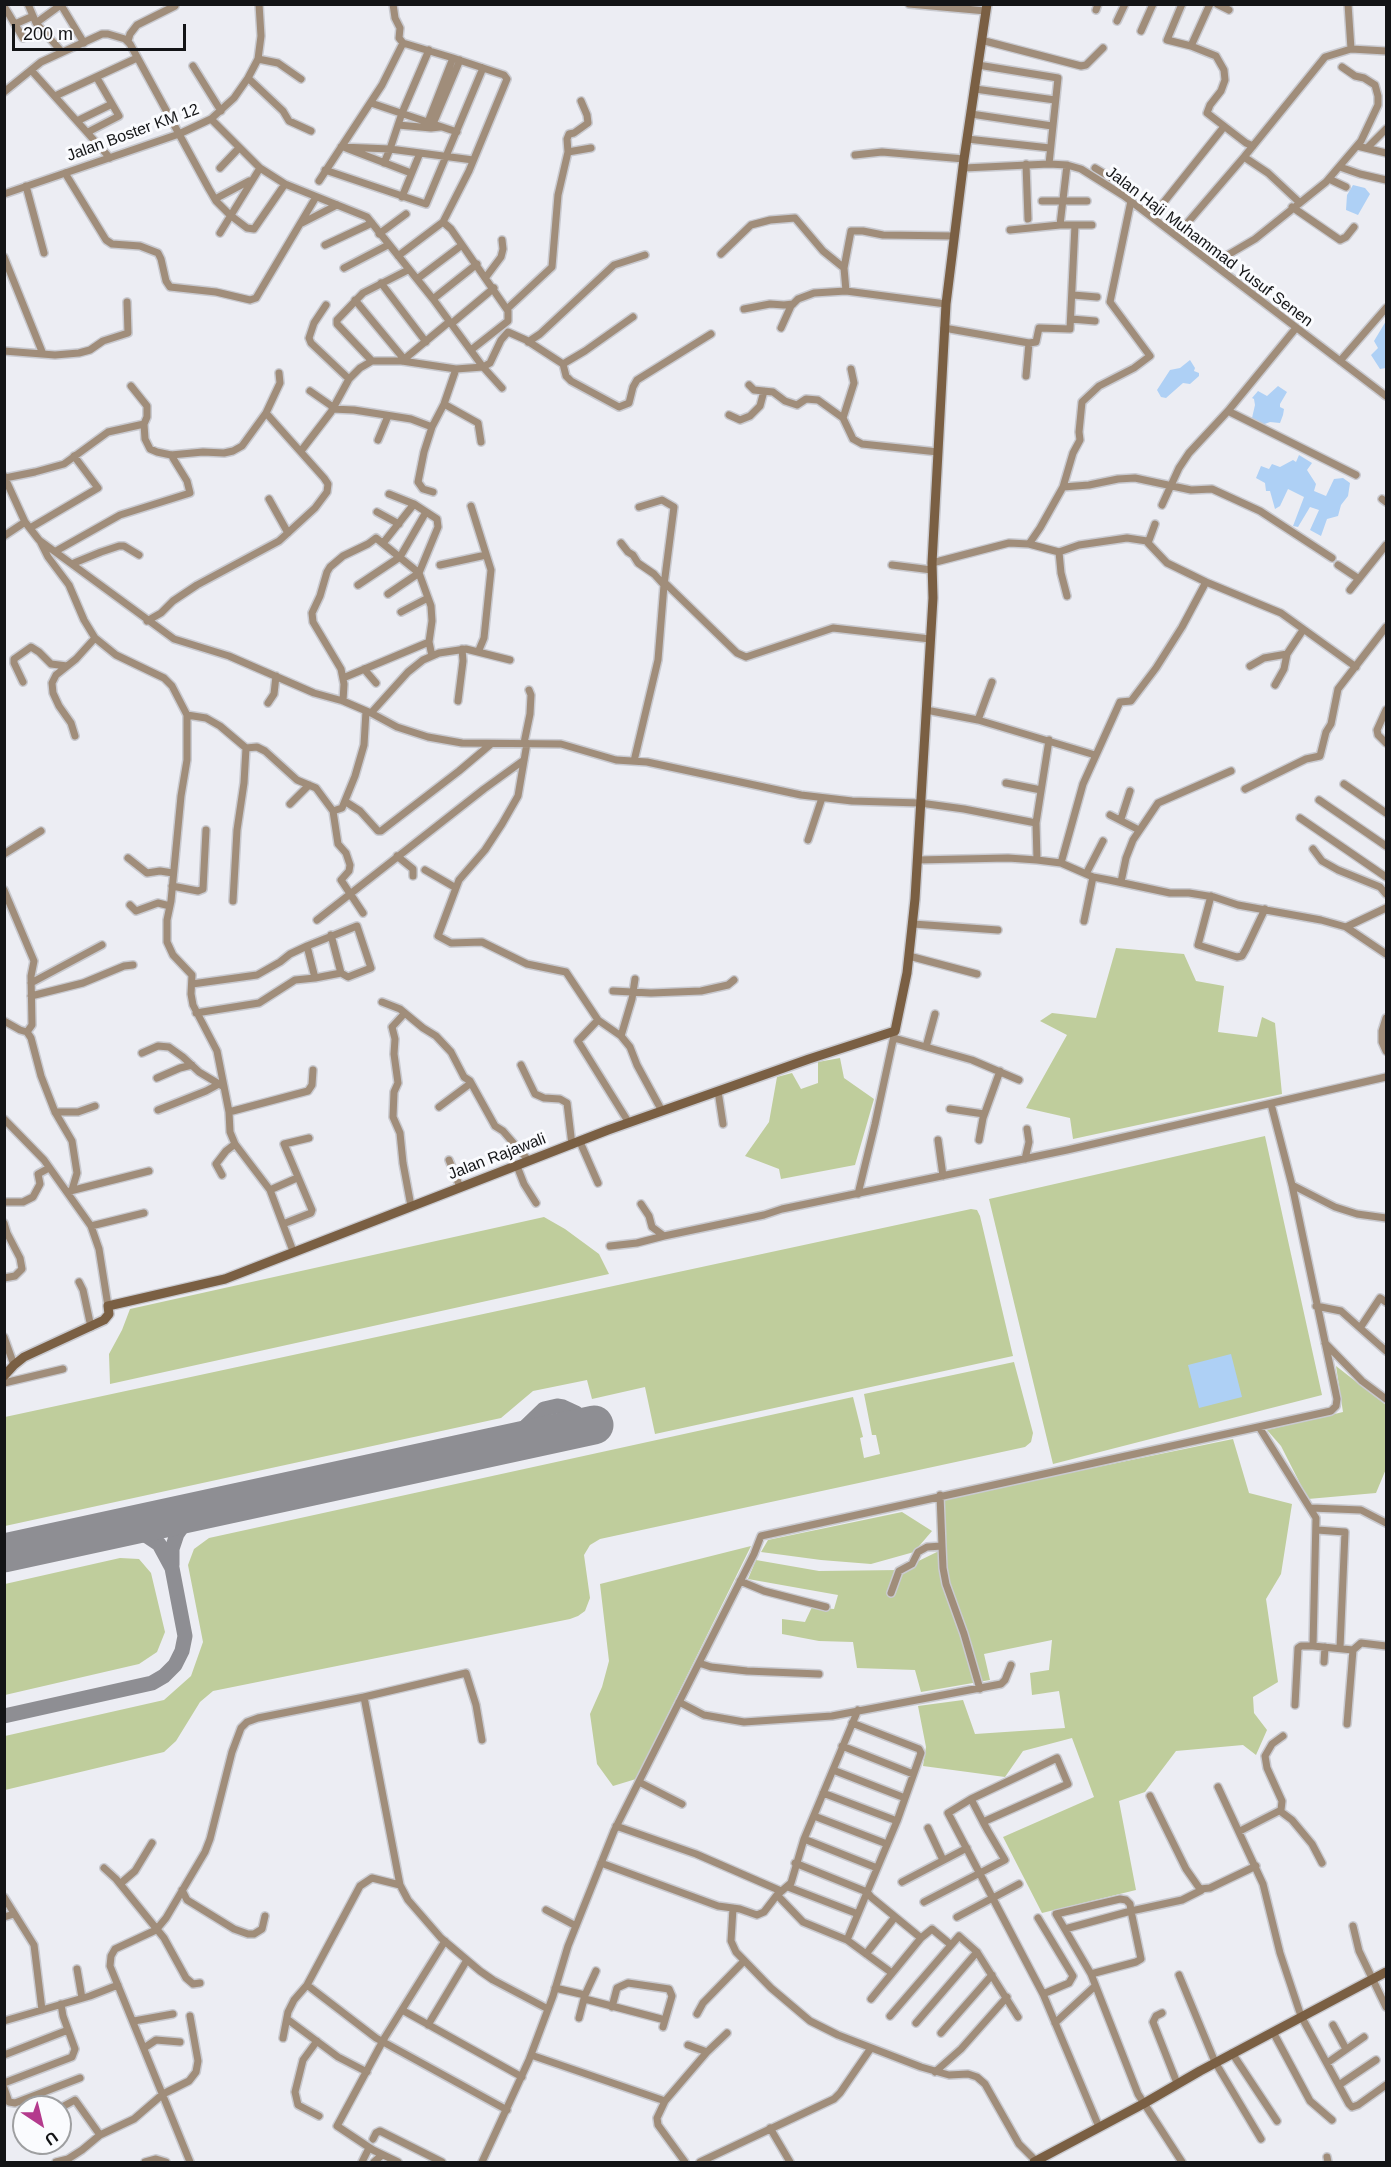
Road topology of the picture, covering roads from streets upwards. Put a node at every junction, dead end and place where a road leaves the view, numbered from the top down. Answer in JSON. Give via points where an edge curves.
{"nodes":[{"id":1,"x":28,"y":4,"type":"edge"},
{"id":2,"x":259,"y":4,"type":"edge"},
{"id":3,"x":393,"y":4,"type":"edge"},
{"id":4,"x":909,"y":4,"type":"edge"},
{"id":5,"x":1125,"y":4,"type":"edge"},
{"id":6,"x":1153,"y":4,"type":"edge"},
{"id":7,"x":1182,"y":4,"type":"edge"},
{"id":8,"x":1210,"y":4,"type":"edge"},
{"id":9,"x":1217,"y":4,"type":"edge"},
{"id":10,"x":1348,"y":4,"type":"edge"},
{"id":11,"x":61,"y":5,"type":"edge"},
{"id":12,"x":4,"y":6,"type":"edge"},
{"id":13,"x":175,"y":6,"type":"edge"},
{"id":14,"x":986,"y":8,"type":"edge"},
{"id":15,"x":1229,"y":10,"type":"dead end"},
{"id":16,"x":34,"y":20,"type":"junction"},
{"id":17,"x":1118,"y":21,"type":"dead end"},
{"id":18,"x":15,"y":24,"type":"junction"},
{"id":19,"x":1141,"y":31,"type":"dead end"},
{"id":20,"x":23,"y":38,"type":"dead end"},
{"id":21,"x":981,"y":40,"type":"junction"},
{"id":22,"x":128,"y":41,"type":"junction"},
{"id":23,"x":84,"y":43,"type":"junction"},
{"id":24,"x":403,"y":43,"type":"junction"},
{"id":25,"x":1191,"y":46,"type":"junction"},
{"id":26,"x":1102,"y":48,"type":"dead end"},
{"id":27,"x":1351,"y":48,"type":"junction"},
{"id":28,"x":429,"y":50,"type":"junction"},
{"id":29,"x":1386,"y":51,"type":"edge"},
{"id":30,"x":62,"y":52,"type":"junction"},
{"id":31,"x":137,"y":58,"type":"junction"},
{"id":32,"x":258,"y":59,"type":"junction"},
{"id":33,"x":456,"y":59,"type":"junction"},
{"id":34,"x":978,"y":65,"type":"junction"},
{"id":35,"x":193,"y":66,"type":"dead end"},
{"id":36,"x":1342,"y":67,"type":"dead end"},
{"id":37,"x":483,"y":68,"type":"junction"},
{"id":38,"x":31,"y":70,"type":"junction"},
{"id":39,"x":97,"y":78,"type":"junction"},
{"id":40,"x":248,"y":78,"type":"junction"},
{"id":41,"x":301,"y":80,"type":"dead end"},
{"id":42,"x":975,"y":89,"type":"junction"},
{"id":43,"x":4,"y":92,"type":"edge"},
{"id":44,"x":55,"y":96,"type":"junction"},
{"id":45,"x":1055,"y":100,"type":"junction"},
{"id":46,"x":581,"y":101,"type":"dead end"},
{"id":47,"x":371,"y":103,"type":"junction"},
{"id":48,"x":112,"y":104,"type":"junction"},
{"id":49,"x":221,"y":111,"type":"junction"},
{"id":50,"x":402,"y":113,"type":"junction"},
{"id":51,"x":971,"y":114,"type":"junction"},
{"id":52,"x":211,"y":119,"type":"junction"},
{"id":53,"x":77,"y":121,"type":"junction"},
{"id":54,"x":434,"y":124,"type":"junction"},
{"id":55,"x":398,"y":125,"type":"junction"},
{"id":56,"x":1052,"y":126,"type":"junction"},
{"id":57,"x":1223,"y":128,"type":"junction"},
{"id":58,"x":1386,"y":129,"type":"edge"},
{"id":59,"x":310,"y":130,"type":"dead end"},
{"id":60,"x":88,"y":132,"type":"junction"},
{"id":61,"x":457,"y":132,"type":"junction"},
{"id":62,"x":179,"y":134,"type":"junction"},
{"id":63,"x":967,"y":139,"type":"junction"},
{"id":64,"x":1253,"y":146,"type":"junction"},
{"id":65,"x":1357,"y":146,"type":"junction"},
{"id":66,"x":344,"y":147,"type":"junction"},
{"id":67,"x":239,"y":148,"type":"junction"},
{"id":68,"x":591,"y":148,"type":"dead end"},
{"id":69,"x":1050,"y":148,"type":"junction"},
{"id":70,"x":1367,"y":148,"type":"junction"},
{"id":71,"x":390,"y":149,"type":"junction"},
{"id":72,"x":568,"y":152,"type":"junction"},
{"id":73,"x":420,"y":153,"type":"junction"},
{"id":74,"x":1386,"y":153,"type":"edge"},
{"id":75,"x":855,"y":155,"type":"dead end"},
{"id":76,"x":447,"y":156,"type":"junction"},
{"id":77,"x":1244,"y":157,"type":"junction"},
{"id":78,"x":110,"y":158,"type":"junction"},
{"id":79,"x":473,"y":160,"type":"junction"},
{"id":80,"x":384,"y":163,"type":"junction"},
{"id":81,"x":964,"y":163,"type":"junction"},
{"id":82,"x":1026,"y":164,"type":"junction"},
{"id":83,"x":1048,"y":164,"type":"junction"},
{"id":84,"x":1067,"y":165,"type":"junction"},
{"id":85,"x":1340,"y":167,"type":"junction"},
{"id":86,"x":220,"y":168,"type":"dead end"},
{"id":87,"x":260,"y":168,"type":"junction"},
{"id":88,"x":1095,"y":168,"type":"dead end"},
{"id":89,"x":325,"y":170,"type":"junction"},
{"id":90,"x":66,"y":173,"type":"junction"},
{"id":91,"x":411,"y":173,"type":"junction"},
{"id":92,"x":1329,"y":179,"type":"junction"},
{"id":93,"x":252,"y":180,"type":"junction"},
{"id":94,"x":1386,"y":180,"type":"edge"},
{"id":95,"x":319,"y":181,"type":"dead end"},
{"id":96,"x":285,"y":184,"type":"junction"},
{"id":97,"x":26,"y":186,"type":"junction"},
{"id":98,"x":1346,"y":187,"type":"dead end"},
{"id":99,"x":4,"y":194,"type":"edge"},
{"id":100,"x":1124,"y":196,"type":"junction"},
{"id":101,"x":316,"y":197,"type":"junction"},
{"id":102,"x":402,"y":197,"type":"junction"},
{"id":103,"x":215,"y":199,"type":"junction"},
{"id":104,"x":1042,"y":201,"type":"dead end"},
{"id":105,"x":1063,"y":201,"type":"junction"},
{"id":106,"x":1087,"y":201,"type":"dead end"},
{"id":107,"x":1131,"y":201,"type":"junction"},
{"id":108,"x":1299,"y":202,"type":"junction"},
{"id":109,"x":337,"y":205,"type":"junction"},
{"id":110,"x":1292,"y":207,"type":"junction"},
{"id":111,"x":406,"y":214,"type":"dead end"},
{"id":112,"x":230,"y":215,"type":"junction"},
{"id":113,"x":1152,"y":217,"type":"junction"},
{"id":114,"x":1028,"y":219,"type":"dead end"},
{"id":115,"x":443,"y":222,"type":"junction"},
{"id":116,"x":301,"y":224,"type":"junction"},
{"id":117,"x":372,"y":224,"type":"junction"},
{"id":118,"x":1060,"y":225,"type":"junction"},
{"id":119,"x":1075,"y":225,"type":"junction"},
{"id":120,"x":1092,"y":225,"type":"dead end"},
{"id":121,"x":1354,"y":227,"type":"dead end"},
{"id":122,"x":1010,"y":230,"type":"dead end"},
{"id":123,"x":220,"y":233,"type":"dead end"},
{"id":124,"x":379,"y":234,"type":"junction"},
{"id":125,"x":954,"y":236,"type":"junction"},
{"id":126,"x":1177,"y":236,"type":"junction"},
{"id":127,"x":502,"y":240,"type":"dead end"},
{"id":128,"x":325,"y":245,"type":"dead end"},
{"id":129,"x":388,"y":245,"type":"junction"},
{"id":130,"x":462,"y":245,"type":"junction"},
{"id":131,"x":44,"y":253,"type":"dead end"},
{"id":132,"x":721,"y":254,"type":"dead end"},
{"id":133,"x":645,"y":255,"type":"dead end"},
{"id":134,"x":399,"y":256,"type":"junction"},
{"id":135,"x":4,"y":257,"type":"edge"},
{"id":136,"x":1214,"y":263,"type":"junction"},
{"id":137,"x":477,"y":264,"type":"junction"},
{"id":138,"x":344,"y":268,"type":"dead end"},
{"id":139,"x":844,"y":268,"type":"junction"},
{"id":140,"x":408,"y":270,"type":"junction"},
{"id":141,"x":486,"y":277,"type":"junction"},
{"id":142,"x":417,"y":279,"type":"junction"},
{"id":143,"x":381,"y":283,"type":"junction"},
{"id":144,"x":494,"y":288,"type":"junction"},
{"id":145,"x":846,"y":291,"type":"junction"},
{"id":146,"x":1073,"y":295,"type":"junction"},
{"id":147,"x":1097,"y":297,"type":"dead end"},
{"id":148,"x":433,"y":299,"type":"junction"},
{"id":149,"x":355,"y":300,"type":"junction"},
{"id":150,"x":127,"y":302,"type":"dead end"},
{"id":151,"x":793,"y":304,"type":"junction"},
{"id":152,"x":946,"y":304,"type":"junction"},
{"id":153,"x":326,"y":305,"type":"dead end"},
{"id":154,"x":1386,"y":308,"type":"edge"},
{"id":155,"x":507,"y":309,"type":"junction"},
{"id":156,"x":744,"y":309,"type":"dead end"},
{"id":157,"x":633,"y":317,"type":"dead end"},
{"id":158,"x":1071,"y":319,"type":"junction"},
{"id":159,"x":508,"y":321,"type":"junction"},
{"id":160,"x":1095,"y":321,"type":"dead end"},
{"id":161,"x":450,"y":323,"type":"junction"},
{"id":162,"x":781,"y":328,"type":"dead end"},
{"id":163,"x":944,"y":328,"type":"junction"},
{"id":164,"x":1296,"y":328,"type":"junction"},
{"id":165,"x":508,"y":332,"type":"junction"},
{"id":166,"x":711,"y":334,"type":"dead end"},
{"id":167,"x":426,"y":342,"type":"junction"},
{"id":168,"x":528,"y":342,"type":"junction"},
{"id":169,"x":1029,"y":343,"type":"junction"},
{"id":170,"x":471,"y":350,"type":"junction"},
{"id":171,"x":4,"y":351,"type":"edge"},
{"id":172,"x":43,"y":354,"type":"junction"},
{"id":173,"x":403,"y":360,"type":"junction"},
{"id":174,"x":372,"y":361,"type":"junction"},
{"id":175,"x":1340,"y":361,"type":"junction"},
{"id":176,"x":563,"y":364,"type":"junction"},
{"id":177,"x":483,"y":367,"type":"junction"},
{"id":178,"x":456,"y":369,"type":"junction"},
{"id":179,"x":851,"y":369,"type":"dead end"},
{"id":180,"x":279,"y":373,"type":"dead end"},
{"id":181,"x":1026,"y":376,"type":"dead end"},
{"id":182,"x":349,"y":379,"type":"junction"},
{"id":183,"x":749,"y":385,"type":"dead end"},
{"id":184,"x":131,"y":386,"type":"dead end"},
{"id":185,"x":502,"y":388,"type":"dead end"},
{"id":186,"x":310,"y":391,"type":"dead end"},
{"id":187,"x":764,"y":391,"type":"junction"},
{"id":188,"x":1386,"y":396,"type":"edge"},
{"id":189,"x":444,"y":404,"type":"junction"},
{"id":190,"x":333,"y":408,"type":"junction"},
{"id":191,"x":1228,"y":411,"type":"junction"},
{"id":192,"x":266,"y":413,"type":"junction"},
{"id":193,"x":729,"y":415,"type":"dead end"},
{"id":194,"x":388,"y":416,"type":"junction"},
{"id":195,"x":843,"y":418,"type":"junction"},
{"id":196,"x":144,"y":423,"type":"junction"},
{"id":197,"x":432,"y":427,"type":"junction"},
{"id":198,"x":378,"y":440,"type":"dead end"},
{"id":199,"x":481,"y":442,"type":"dead end"},
{"id":200,"x":300,"y":451,"type":"junction"},
{"id":201,"x":938,"y":452,"type":"junction"},
{"id":202,"x":171,"y":455,"type":"junction"},
{"id":203,"x":74,"y":456,"type":"junction"},
{"id":204,"x":1356,"y":475,"type":"dead end"},
{"id":205,"x":5,"y":477,"type":"edge"},
{"id":206,"x":1172,"y":485,"type":"junction"},
{"id":207,"x":1063,"y":487,"type":"junction"},
{"id":208,"x":433,"y":492,"type":"dead end"},
{"id":209,"x":389,"y":494,"type":"dead end"},
{"id":210,"x":269,"y":499,"type":"dead end"},
{"id":211,"x":414,"y":504,"type":"junction"},
{"id":212,"x":1162,"y":504,"type":"dead end"},
{"id":213,"x":471,"y":506,"type":"dead end"},
{"id":214,"x":639,"y":507,"type":"dead end"},
{"id":215,"x":376,"y":512,"type":"dead end"},
{"id":216,"x":426,"y":512,"type":"junction"},
{"id":217,"x":399,"y":524,"type":"junction"},
{"id":218,"x":1155,"y":524,"type":"dead end"},
{"id":219,"x":28,"y":525,"type":"junction"},
{"id":220,"x":288,"y":533,"type":"junction"},
{"id":221,"x":4,"y":536,"type":"edge"},
{"id":222,"x":39,"y":540,"type":"junction"},
{"id":223,"x":1147,"y":541,"type":"junction"},
{"id":224,"x":384,"y":542,"type":"junction"},
{"id":225,"x":621,"y":543,"type":"dead end"},
{"id":226,"x":1029,"y":544,"type":"junction"},
{"id":227,"x":1386,"y":545,"type":"edge"},
{"id":228,"x":56,"y":551,"type":"junction"},
{"id":229,"x":1059,"y":552,"type":"junction"},
{"id":230,"x":140,"y":555,"type":"dead end"},
{"id":231,"x":486,"y":555,"type":"junction"},
{"id":232,"x":400,"y":556,"type":"junction"},
{"id":233,"x":1332,"y":558,"type":"dead end"},
{"id":234,"x":74,"y":563,"type":"junction"},
{"id":235,"x":440,"y":565,"type":"dead end"},
{"id":236,"x":892,"y":565,"type":"dead end"},
{"id":237,"x":1338,"y":565,"type":"dead end"},
{"id":238,"x":932,"y":566,"type":"junction"},
{"id":239,"x":419,"y":573,"type":"junction"},
{"id":240,"x":1359,"y":579,"type":"junction"},
{"id":241,"x":1206,"y":582,"type":"junction"},
{"id":242,"x":664,"y":584,"type":"junction"},
{"id":243,"x":358,"y":585,"type":"dead end"},
{"id":244,"x":1350,"y":590,"type":"dead end"},
{"id":245,"x":388,"y":594,"type":"dead end"},
{"id":246,"x":1067,"y":596,"type":"dead end"},
{"id":247,"x":428,"y":598,"type":"junction"},
{"id":248,"x":401,"y":612,"type":"dead end"},
{"id":249,"x":147,"y":621,"type":"junction"},
{"id":250,"x":1386,"y":627,"type":"edge"},
{"id":251,"x":1303,"y":630,"type":"junction"},
{"id":252,"x":95,"y":638,"type":"junction"},
{"id":253,"x":930,"y":639,"type":"junction"},
{"id":254,"x":429,"y":642,"type":"junction"},
{"id":255,"x":462,"y":649,"type":"junction"},
{"id":256,"x":479,"y":650,"type":"junction"},
{"id":257,"x":1287,"y":654,"type":"junction"},
{"id":258,"x":432,"y":656,"type":"junction"},
{"id":259,"x":510,"y":660,"type":"dead end"},
{"id":260,"x":68,"y":666,"type":"junction"},
{"id":261,"x":1250,"y":666,"type":"dead end"},
{"id":262,"x":1356,"y":667,"type":"junction"},
{"id":263,"x":364,"y":669,"type":"junction"},
{"id":264,"x":276,"y":676,"type":"junction"},
{"id":265,"x":343,"y":678,"type":"junction"},
{"id":266,"x":23,"y":682,"type":"dead end"},
{"id":267,"x":376,"y":682,"type":"dead end"},
{"id":268,"x":993,"y":682,"type":"dead end"},
{"id":269,"x":1275,"y":686,"type":"dead end"},
{"id":270,"x":529,"y":690,"type":"dead end"},
{"id":271,"x":343,"y":701,"type":"junction"},
{"id":272,"x":458,"y":702,"type":"dead end"},
{"id":273,"x":268,"y":703,"type":"dead end"},
{"id":274,"x":926,"y":710,"type":"junction"},
{"id":275,"x":1386,"y":710,"type":"edge"},
{"id":276,"x":369,"y":712,"type":"junction"},
{"id":277,"x":187,"y":715,"type":"junction"},
{"id":278,"x":978,"y":720,"type":"junction"},
{"id":279,"x":75,"y":736,"type":"dead end"},
{"id":280,"x":1049,"y":740,"type":"junction"},
{"id":281,"x":1386,"y":742,"type":"edge"},
{"id":282,"x":525,"y":743,"type":"junction"},
{"id":283,"x":490,"y":744,"type":"junction"},
{"id":284,"x":246,"y":748,"type":"junction"},
{"id":285,"x":1095,"y":755,"type":"junction"},
{"id":286,"x":524,"y":760,"type":"junction"},
{"id":287,"x":634,"y":761,"type":"junction"},
{"id":288,"x":1231,"y":771,"type":"dead end"},
{"id":289,"x":1006,"y":783,"type":"dead end"},
{"id":290,"x":1344,"y":784,"type":"dead end"},
{"id":291,"x":309,"y":785,"type":"junction"},
{"id":292,"x":1245,"y":789,"type":"dead end"},
{"id":293,"x":1041,"y":790,"type":"junction"},
{"id":294,"x":1130,"y":790,"type":"dead end"},
{"id":295,"x":822,"y":798,"type":"junction"},
{"id":296,"x":1319,"y":800,"type":"dead end"},
{"id":297,"x":346,"y":802,"type":"junction"},
{"id":298,"x":920,"y":803,"type":"junction"},
{"id":299,"x":290,"y":804,"type":"dead end"},
{"id":300,"x":333,"y":811,"type":"junction"},
{"id":301,"x":1386,"y":813,"type":"edge"},
{"id":302,"x":1110,"y":815,"type":"dead end"},
{"id":303,"x":1300,"y":818,"type":"dead end"},
{"id":304,"x":1121,"y":819,"type":"junction"},
{"id":305,"x":1036,"y":823,"type":"junction"},
{"id":306,"x":206,"y":830,"type":"dead end"},
{"id":307,"x":1140,"y":830,"type":"junction"},
{"id":308,"x":40,"y":831,"type":"dead end"},
{"id":309,"x":808,"y":840,"type":"dead end"},
{"id":310,"x":1103,"y":841,"type":"dead end"},
{"id":311,"x":1386,"y":846,"type":"edge"},
{"id":312,"x":1313,"y":849,"type":"dead end"},
{"id":313,"x":4,"y":854,"type":"edge"},
{"id":314,"x":397,"y":856,"type":"junction"},
{"id":315,"x":128,"y":858,"type":"dead end"},
{"id":316,"x":917,"y":860,"type":"junction"},
{"id":317,"x":1037,"y":860,"type":"junction"},
{"id":318,"x":1061,"y":863,"type":"junction"},
{"id":319,"x":425,"y":870,"type":"dead end"},
{"id":320,"x":173,"y":873,"type":"junction"},
{"id":321,"x":1090,"y":875,"type":"junction"},
{"id":322,"x":413,"y":876,"type":"dead end"},
{"id":323,"x":1386,"y":877,"type":"edge"},
{"id":324,"x":1121,"y":882,"type":"junction"},
{"id":325,"x":172,"y":886,"type":"junction"},
{"id":326,"x":456,"y":888,"type":"junction"},
{"id":327,"x":4,"y":890,"type":"edge"},
{"id":328,"x":349,"y":894,"type":"junction"},
{"id":329,"x":1386,"y":894,"type":"edge"},
{"id":330,"x":1211,"y":896,"type":"junction"},
{"id":331,"x":233,"y":901,"type":"dead end"},
{"id":332,"x":130,"y":905,"type":"dead end"},
{"id":333,"x":170,"y":906,"type":"junction"},
{"id":334,"x":1386,"y":908,"type":"edge"},
{"id":335,"x":1265,"y":909,"type":"junction"},
{"id":336,"x":363,"y":913,"type":"dead end"},
{"id":337,"x":316,"y":920,"type":"dead end"},
{"id":338,"x":1084,"y":921,"type":"dead end"},
{"id":339,"x":913,"y":924,"type":"junction"},
{"id":340,"x":1346,"y":927,"type":"junction"},
{"id":341,"x":998,"y":930,"type":"dead end"},
{"id":342,"x":331,"y":936,"type":"junction"},
{"id":343,"x":102,"y":945,"type":"dead end"},
{"id":344,"x":307,"y":946,"type":"junction"},
{"id":345,"x":1386,"y":954,"type":"edge"},
{"id":346,"x":909,"y":956,"type":"junction"},
{"id":347,"x":133,"y":965,"type":"dead end"},
{"id":348,"x":341,"y":973,"type":"junction"},
{"id":349,"x":978,"y":974,"type":"dead end"},
{"id":350,"x":315,"y":978,"type":"junction"},
{"id":351,"x":635,"y":979,"type":"dead end"},
{"id":352,"x":734,"y":980,"type":"dead end"},
{"id":353,"x":31,"y":983,"type":"junction"},
{"id":354,"x":192,"y":984,"type":"junction"},
{"id":355,"x":613,"y":990,"type":"dead end"},
{"id":356,"x":633,"y":992,"type":"junction"},
{"id":357,"x":31,"y":996,"type":"junction"},
{"id":358,"x":382,"y":1002,"type":"dead end"},
{"id":359,"x":196,"y":1013,"type":"junction"},
{"id":360,"x":404,"y":1014,"type":"junction"},
{"id":361,"x":935,"y":1014,"type":"dead end"},
{"id":362,"x":1386,"y":1018,"type":"edge"},
{"id":363,"x":598,"y":1020,"type":"junction"},
{"id":364,"x":4,"y":1021,"type":"edge"},
{"id":365,"x":27,"y":1032,"type":"junction"},
{"id":366,"x":894,"y":1035,"type":"junction"},
{"id":367,"x":621,"y":1036,"type":"junction"},
{"id":368,"x":926,"y":1047,"type":"junction"},
{"id":369,"x":1386,"y":1051,"type":"edge"},
{"id":370,"x":142,"y":1053,"type":"dead end"},
{"id":371,"x":192,"y":1065,"type":"junction"},
{"id":372,"x":521,"y":1065,"type":"dead end"},
{"id":373,"x":313,"y":1070,"type":"dead end"},
{"id":374,"x":1000,"y":1071,"type":"junction"},
{"id":375,"x":1386,"y":1077,"type":"edge"},
{"id":376,"x":157,"y":1078,"type":"dead end"},
{"id":377,"x":1019,"y":1080,"type":"dead end"},
{"id":378,"x":471,"y":1083,"type":"junction"},
{"id":379,"x":221,"y":1085,"type":"junction"},
{"id":380,"x":718,"y":1091,"type":"junction"},
{"id":381,"x":1271,"y":1104,"type":"junction"},
{"id":382,"x":95,"y":1106,"type":"dead end"},
{"id":383,"x":439,"y":1107,"type":"dead end"},
{"id":384,"x":950,"y":1109,"type":"dead end"},
{"id":385,"x":158,"y":1110,"type":"dead end"},
{"id":386,"x":662,"y":1111,"type":"junction"},
{"id":387,"x":55,"y":1112,"type":"junction"},
{"id":388,"x":228,"y":1112,"type":"junction"},
{"id":389,"x":984,"y":1114,"type":"junction"},
{"id":390,"x":4,"y":1119,"type":"edge"},
{"id":391,"x":629,"y":1123,"type":"junction"},
{"id":392,"x":723,"y":1124,"type":"dead end"},
{"id":393,"x":1027,"y":1129,"type":"dead end"},
{"id":394,"x":309,"y":1138,"type":"dead end"},
{"id":395,"x":938,"y":1140,"type":"dead end"},
{"id":396,"x":979,"y":1140,"type":"dead end"},
{"id":397,"x":576,"y":1143,"type":"junction"},
{"id":398,"x":235,"y":1144,"type":"junction"},
{"id":399,"x":1025,"y":1159,"type":"junction"},
{"id":400,"x":449,"y":1160,"type":"dead end"},
{"id":401,"x":529,"y":1161,"type":"junction"},
{"id":402,"x":517,"y":1166,"type":"junction"},
{"id":403,"x":49,"y":1168,"type":"junction"},
{"id":404,"x":148,"y":1171,"type":"dead end"},
{"id":405,"x":222,"y":1176,"type":"dead end"},
{"id":406,"x":943,"y":1176,"type":"junction"},
{"id":407,"x":297,"y":1178,"type":"junction"},
{"id":408,"x":598,"y":1183,"type":"dead end"},
{"id":409,"x":1292,"y":1185,"type":"junction"},
{"id":410,"x":460,"y":1187,"type":"junction"},
{"id":411,"x":270,"y":1190,"type":"junction"},
{"id":412,"x":70,"y":1191,"type":"junction"},
{"id":413,"x":858,"y":1194,"type":"junction"},
{"id":414,"x":4,"y":1202,"type":"edge"},
{"id":415,"x":536,"y":1203,"type":"dead end"},
{"id":416,"x":641,"y":1204,"type":"dead end"},
{"id":417,"x":411,"y":1206,"type":"junction"},
{"id":418,"x":144,"y":1213,"type":"dead end"},
{"id":419,"x":1386,"y":1218,"type":"edge"},
{"id":420,"x":4,"y":1223,"type":"edge"},
{"id":421,"x":283,"y":1224,"type":"junction"},
{"id":422,"x":92,"y":1226,"type":"junction"},
{"id":423,"x":664,"y":1236,"type":"junction"},
{"id":424,"x":610,"y":1246,"type":"dead end"},
{"id":425,"x":293,"y":1251,"type":"junction"},
{"id":426,"x":4,"y":1278,"type":"edge"},
{"id":427,"x":79,"y":1282,"type":"dead end"},
{"id":428,"x":1386,"y":1302,"type":"edge"},
{"id":429,"x":108,"y":1306,"type":"junction"},
{"id":430,"x":1316,"y":1306,"type":"junction"},
{"id":431,"x":91,"y":1328,"type":"junction"},
{"id":432,"x":1360,"y":1328,"type":"junction"},
{"id":433,"x":4,"y":1337,"type":"edge"},
{"id":434,"x":1325,"y":1343,"type":"junction"},
{"id":435,"x":1386,"y":1351,"type":"edge"},
{"id":436,"x":14,"y":1365,"type":"junction"},
{"id":437,"x":63,"y":1369,"type":"dead end"},
{"id":438,"x":4,"y":1376,"type":"edge"},
{"id":439,"x":4,"y":1383,"type":"edge"},
{"id":440,"x":1386,"y":1399,"type":"edge"},
{"id":441,"x":1258,"y":1427,"type":"junction"},
{"id":442,"x":940,"y":1495,"type":"junction"},
{"id":443,"x":1311,"y":1508,"type":"junction"},
{"id":444,"x":1386,"y":1523,"type":"edge"},
{"id":445,"x":1317,"y":1530,"type":"junction"},
{"id":446,"x":942,"y":1546,"type":"junction"},
{"id":447,"x":740,"y":1581,"type":"junction"},
{"id":448,"x":891,"y":1593,"type":"dead end"},
{"id":449,"x":826,"y":1607,"type":"dead end"},
{"id":450,"x":1313,"y":1646,"type":"junction"},
{"id":451,"x":1386,"y":1646,"type":"edge"},
{"id":452,"x":1325,"y":1647,"type":"junction"},
{"id":453,"x":1340,"y":1648,"type":"junction"},
{"id":454,"x":1353,"y":1650,"type":"junction"},
{"id":455,"x":1324,"y":1662,"type":"dead end"},
{"id":456,"x":699,"y":1663,"type":"junction"},
{"id":457,"x":1011,"y":1665,"type":"dead end"},
{"id":458,"x":819,"y":1674,"type":"dead end"},
{"id":459,"x":980,"y":1689,"type":"junction"},
{"id":460,"x":364,"y":1697,"type":"junction"},
{"id":461,"x":679,"y":1702,"type":"junction"},
{"id":462,"x":1295,"y":1706,"type":"dead end"},
{"id":463,"x":858,"y":1710,"type":"junction"},
{"id":464,"x":852,"y":1723,"type":"junction"},
{"id":465,"x":1347,"y":1724,"type":"dead end"},
{"id":466,"x":1283,"y":1736,"type":"dead end"},
{"id":467,"x":482,"y":1740,"type":"dead end"},
{"id":468,"x":842,"y":1746,"type":"junction"},
{"id":469,"x":833,"y":1770,"type":"junction"},
{"id":470,"x":914,"y":1774,"type":"junction"},
{"id":471,"x":639,"y":1782,"type":"junction"},
{"id":472,"x":1218,"y":1787,"type":"dead end"},
{"id":473,"x":824,"y":1793,"type":"junction"},
{"id":474,"x":1150,"y":1796,"type":"dead end"},
{"id":475,"x":905,"y":1798,"type":"junction"},
{"id":476,"x":971,"y":1799,"type":"junction"},
{"id":477,"x":682,"y":1804,"type":"dead end"},
{"id":478,"x":1280,"y":1811,"type":"junction"},
{"id":479,"x":814,"y":1816,"type":"junction"},
{"id":480,"x":897,"y":1821,"type":"junction"},
{"id":481,"x":983,"y":1822,"type":"junction"},
{"id":482,"x":616,"y":1826,"type":"junction"},
{"id":483,"x":928,"y":1828,"type":"dead end"},
{"id":484,"x":1240,"y":1832,"type":"junction"},
{"id":485,"x":804,"y":1839,"type":"junction"},
{"id":486,"x":152,"y":1843,"type":"dead end"},
{"id":487,"x":886,"y":1844,"type":"junction"},
{"id":488,"x":967,"y":1848,"type":"junction"},
{"id":489,"x":943,"y":1860,"type":"junction"},
{"id":490,"x":601,"y":1863,"type":"junction"},
{"id":491,"x":795,"y":1863,"type":"junction"},
{"id":492,"x":1322,"y":1863,"type":"dead end"},
{"id":493,"x":1256,"y":1866,"type":"junction"},
{"id":494,"x":104,"y":1868,"type":"dead end"},
{"id":495,"x":877,"y":1868,"type":"junction"},
{"id":496,"x":980,"y":1872,"type":"junction"},
{"id":497,"x":902,"y":1882,"type":"dead end"},
{"id":498,"x":120,"y":1884,"type":"junction"},
{"id":499,"x":1019,"y":1884,"type":"dead end"},
{"id":500,"x":400,"y":1885,"type":"junction"},
{"id":501,"x":182,"y":1890,"type":"junction"},
{"id":502,"x":1202,"y":1890,"type":"junction"},
{"id":503,"x":782,"y":1891,"type":"junction"},
{"id":504,"x":867,"y":1892,"type":"junction"},
{"id":505,"x":4,"y":1897,"type":"edge"},
{"id":506,"x":993,"y":1897,"type":"junction"},
{"id":507,"x":924,"y":1902,"type":"dead end"},
{"id":508,"x":733,"y":1908,"type":"junction"},
{"id":509,"x":546,"y":1910,"type":"dead end"},
{"id":510,"x":1131,"y":1911,"type":"junction"},
{"id":511,"x":14,"y":1914,"type":"junction"},
{"id":512,"x":858,"y":1914,"type":"junction"},
{"id":513,"x":4,"y":1917,"type":"edge"},
{"id":514,"x":265,"y":1917,"type":"dead end"},
{"id":515,"x":895,"y":1917,"type":"junction"},
{"id":516,"x":957,"y":1917,"type":"dead end"},
{"id":517,"x":1038,"y":1918,"type":"dead end"},
{"id":518,"x":576,"y":1926,"type":"junction"},
{"id":519,"x":1353,"y":1926,"type":"dead end"},
{"id":520,"x":1065,"y":1929,"type":"junction"},
{"id":521,"x":156,"y":1930,"type":"junction"},
{"id":522,"x":921,"y":1938,"type":"junction"},
{"id":523,"x":847,"y":1940,"type":"junction"},
{"id":524,"x":445,"y":1941,"type":"junction"},
{"id":525,"x":950,"y":1944,"type":"junction"},
{"id":526,"x":977,"y":1952,"type":"junction"},
{"id":527,"x":866,"y":1954,"type":"junction"},
{"id":528,"x":467,"y":1960,"type":"junction"},
{"id":529,"x":744,"y":1961,"type":"junction"},
{"id":530,"x":77,"y":1969,"type":"dead end"},
{"id":531,"x":596,"y":1971,"type":"dead end"},
{"id":532,"x":1386,"y":1972,"type":"edge"},
{"id":533,"x":892,"y":1973,"type":"junction"},
{"id":534,"x":1091,"y":1974,"type":"junction"},
{"id":535,"x":992,"y":1975,"type":"junction"},
{"id":536,"x":1179,"y":1975,"type":"dead end"},
{"id":537,"x":1372,"y":1979,"type":"junction"},
{"id":538,"x":200,"y":1983,"type":"dead end"},
{"id":539,"x":118,"y":1985,"type":"junction"},
{"id":540,"x":307,"y":1985,"type":"junction"},
{"id":541,"x":1095,"y":1986,"type":"junction"},
{"id":542,"x":555,"y":1988,"type":"junction"},
{"id":543,"x":1043,"y":1994,"type":"junction"},
{"id":544,"x":585,"y":1997,"type":"junction"},
{"id":545,"x":82,"y":1998,"type":"junction"},
{"id":546,"x":1006,"y":1998,"type":"junction"},
{"id":547,"x":871,"y":1999,"type":"dead end"},
{"id":548,"x":61,"y":2004,"type":"junction"},
{"id":549,"x":612,"y":2007,"type":"junction"},
{"id":550,"x":1386,"y":2007,"type":"edge"},
{"id":551,"x":548,"y":2009,"type":"junction"},
{"id":552,"x":42,"y":2010,"type":"junction"},
{"id":553,"x":402,"y":2010,"type":"junction"},
{"id":554,"x":1162,"y":2013,"type":"dead end"},
{"id":555,"x":173,"y":2014,"type":"dead end"},
{"id":556,"x":697,"y":2014,"type":"dead end"},
{"id":557,"x":189,"y":2016,"type":"dead end"},
{"id":558,"x":890,"y":2016,"type":"dead end"},
{"id":559,"x":1301,"y":2016,"type":"junction"},
{"id":560,"x":1018,"y":2017,"type":"dead end"},
{"id":561,"x":579,"y":2018,"type":"dead end"},
{"id":562,"x":286,"y":2019,"type":"junction"},
{"id":563,"x":4,"y":2021,"type":"edge"},
{"id":564,"x":134,"y":2021,"type":"junction"},
{"id":565,"x":916,"y":2023,"type":"dead end"},
{"id":566,"x":1055,"y":2023,"type":"junction"},
{"id":567,"x":428,"y":2025,"type":"junction"},
{"id":568,"x":1333,"y":2025,"type":"dead end"},
{"id":569,"x":68,"y":2030,"type":"junction"},
{"id":570,"x":1274,"y":2032,"type":"junction"},
{"id":571,"x":727,"y":2033,"type":"dead end"},
{"id":572,"x":941,"y":2033,"type":"dead end"},
{"id":573,"x":1364,"y":2037,"type":"dead end"},
{"id":574,"x":283,"y":2038,"type":"dead end"},
{"id":575,"x":317,"y":2041,"type":"junction"},
{"id":576,"x":180,"y":2042,"type":"dead end"},
{"id":577,"x":383,"y":2042,"type":"junction"},
{"id":578,"x":688,"y":2045,"type":"dead end"},
{"id":579,"x":144,"y":2048,"type":"junction"},
{"id":580,"x":871,"y":2048,"type":"junction"},
{"id":581,"x":1346,"y":2049,"type":"junction"},
{"id":582,"x":707,"y":2052,"type":"junction"},
{"id":583,"x":1232,"y":2054,"type":"junction"},
{"id":584,"x":4,"y":2055,"type":"edge"},
{"id":585,"x":531,"y":2055,"type":"junction"},
{"id":586,"x":1377,"y":2060,"type":"dead end"},
{"id":587,"x":1215,"y":2062,"type":"junction"},
{"id":588,"x":1327,"y":2063,"type":"junction"},
{"id":589,"x":367,"y":2072,"type":"junction"},
{"id":590,"x":935,"y":2072,"type":"junction"},
{"id":591,"x":522,"y":2077,"type":"junction"},
{"id":592,"x":80,"y":2078,"type":"dead end"},
{"id":593,"x":4,"y":2083,"type":"edge"},
{"id":594,"x":1177,"y":2083,"type":"junction"},
{"id":595,"x":1339,"y":2085,"type":"junction"},
{"id":596,"x":1386,"y":2085,"type":"edge"},
{"id":597,"x":4,"y":2088,"type":"edge"},
{"id":598,"x":164,"y":2094,"type":"junction"},
{"id":599,"x":665,"y":2101,"type":"junction"},
{"id":600,"x":72,"y":2102,"type":"edge"},
{"id":601,"x":1143,"y":2104,"type":"junction"},
{"id":602,"x":507,"y":2110,"type":"junction"},
{"id":603,"x":319,"y":2116,"type":"dead end"},
{"id":604,"x":1332,"y":2120,"type":"dead end"},
{"id":605,"x":1277,"y":2121,"type":"dead end"},
{"id":606,"x":1099,"y":2127,"type":"junction"},
{"id":607,"x":770,"y":2128,"type":"junction"},
{"id":608,"x":100,"y":2135,"type":"junction"},
{"id":609,"x":373,"y":2139,"type":"dead end"},
{"id":610,"x":1261,"y":2139,"type":"dead end"},
{"id":611,"x":369,"y":2148,"type":"junction"},
{"id":612,"x":382,"y":2154,"type":"junction"},
{"id":613,"x":362,"y":2162,"type":"edge"},
{"id":614,"x":1035,"y":2162,"type":"edge"},
{"id":615,"x":56,"y":2163,"type":"edge"},
{"id":616,"x":145,"y":2163,"type":"edge"},
{"id":617,"x":166,"y":2163,"type":"edge"},
{"id":618,"x":190,"y":2163,"type":"edge"},
{"id":619,"x":374,"y":2163,"type":"edge"},
{"id":620,"x":398,"y":2163,"type":"edge"},
{"id":621,"x":442,"y":2163,"type":"edge"},
{"id":622,"x":482,"y":2163,"type":"edge"},
{"id":623,"x":685,"y":2163,"type":"edge"},
{"id":624,"x":700,"y":2163,"type":"edge"},
{"id":625,"x":790,"y":2163,"type":"edge"},
{"id":626,"x":1182,"y":2163,"type":"edge"}],
"edges":[{"from":1,"to":16,"type":"street"},
{"from":2,"to":32,"type":"street","name":"Jalan Boster KM 12"},
{"from":3,"to":24,"type":"street"},
{"from":4,"to":14,"type":"street"},
{"from":5,"to":17,"type":"street"},
{"from":6,"to":19,"type":"street"},
{"from":7,"to":25,"type":"street","via":[[1167,40]]},
{"from":8,"to":25,"type":"street"},
{"from":9,"to":15,"type":"street"},
{"from":10,"to":27,"type":"street"},
{"from":11,"to":16,"type":"street"},
{"from":11,"to":23,"type":"street"},
{"from":12,"to":18,"type":"street"},
{"from":13,"to":22,"type":"street","via":[[137,25]]},
{"from":14,"to":21,"type":"street"},
{"from":16,"to":18,"type":"street"},
{"from":16,"to":30,"type":"street"},
{"from":18,"to":20,"type":"street"},
{"from":21,"to":26,"type":"street","via":[[1081,66]]},
{"from":21,"to":34,"type":"street"},
{"from":22,"to":23,"type":"street","via":[[105,33]]},
{"from":22,"to":31,"type":"street"},
{"from":23,"to":30,"type":"street"},
{"from":24,"to":28,"type":"street"},
{"from":24,"to":47,"type":"street"},
{"from":25,"to":57,"type":"street","via":[[1216,56],[1224,70],[1221,91],[1207,111]]},
{"from":27,"to":29,"type":"street"},
{"from":27,"to":64,"type":"street","via":[[1325,57]]},
{"from":28,"to":33,"type":"street"},
{"from":28,"to":50,"type":"street"},
{"from":30,"to":38,"type":"street"},
{"from":31,"to":39,"type":"street"},
{"from":31,"to":62,"type":"street"},
{"from":32,"to":40,"type":"street","name":"Jalan Boster KM 12"},
{"from":32,"to":41,"type":"street","via":[[278,63]]},
{"from":33,"to":37,"type":"street"},
{"from":33,"to":54,"type":"street"},
{"from":34,"to":42,"type":"street"},
{"from":34,"to":45,"type":"street","via":[[1057,76]]},
{"from":35,"to":49,"type":"street"},
{"from":36,"to":65,"type":"street","via":[[1375,85],[1378,96],[1378,105]]},
{"from":37,"to":61,"type":"street"},
{"from":37,"to":79,"type":"street","via":[[505,76],[507,81]]},
{"from":38,"to":43,"type":"street"},
{"from":38,"to":44,"type":"street"},
{"from":39,"to":44,"type":"street"},
{"from":39,"to":48,"type":"street"},
{"from":40,"to":49,"type":"street","name":"Jalan Boster KM 12"},
{"from":40,"to":59,"type":"street","via":[[289,121]]},
{"from":42,"to":45,"type":"street"},
{"from":42,"to":51,"type":"street"},
{"from":44,"to":53,"type":"street"},
{"from":45,"to":56,"type":"street"},
{"from":46,"to":72,"type":"street","via":[[588,123],[567,136]]},
{"from":47,"to":50,"type":"street"},
{"from":47,"to":66,"type":"street"},
{"from":48,"to":53,"type":"street"},
{"from":48,"to":60,"type":"street","via":[[118,116]]},
{"from":49,"to":52,"type":"street","name":"Jalan Boster KM 12"},
{"from":50,"to":54,"type":"street"},
{"from":50,"to":55,"type":"street"},
{"from":51,"to":56,"type":"street"},
{"from":51,"to":63,"type":"street"},
{"from":52,"to":62,"type":"street","name":"Jalan Boster KM 12"},
{"from":52,"to":67,"type":"street"},
{"from":53,"to":60,"type":"street"},
{"from":54,"to":55,"type":"street","via":[[434,129]]},
{"from":54,"to":61,"type":"street"},
{"from":55,"to":71,"type":"street"},
{"from":56,"to":69,"type":"street"},
{"from":57,"to":64,"type":"street"},
{"from":57,"to":113,"type":"street"},
{"from":58,"to":70,"type":"street"},
{"from":60,"to":78,"type":"street"},
{"from":61,"to":76,"type":"street"},
{"from":62,"to":78,"type":"street","name":"Jalan Boster KM 12"},
{"from":62,"to":103,"type":"street"},
{"from":63,"to":69,"type":"street"},
{"from":63,"to":81,"type":"street"},
{"from":64,"to":77,"type":"street"},
{"from":65,"to":70,"type":"street"},
{"from":65,"to":85,"type":"street"},
{"from":66,"to":71,"type":"street"},
{"from":66,"to":80,"type":"street"},
{"from":66,"to":89,"type":"street"},
{"from":67,"to":86,"type":"street"},
{"from":67,"to":87,"type":"street"},
{"from":68,"to":72,"type":"street"},
{"from":69,"to":83,"type":"street"},
{"from":70,"to":74,"type":"street"},
{"from":71,"to":73,"type":"street"},
{"from":71,"to":80,"type":"street"},
{"from":72,"to":155,"type":"street","via":[[558,195],[552,267]]},
{"from":73,"to":76,"type":"street"},
{"from":73,"to":91,"type":"street"},
{"from":75,"to":81,"type":"street","name":"Jalan Haji Muhammad Yusuf Senen","via":[[882,152]]},
{"from":76,"to":79,"type":"street"},
{"from":76,"to":102,"type":"street","via":[[427,203]]},
{"from":77,"to":108,"type":"street"},
{"from":77,"to":126,"type":"street"},
{"from":78,"to":90,"type":"street","name":"Jalan Boster KM 12"},
{"from":79,"to":115,"type":"street"},
{"from":80,"to":91,"type":"street"},
{"from":81,"to":82,"type":"street","name":"Jalan Haji Muhammad Yusuf Senen"},
{"from":81,"to":125,"type":"street"},
{"from":82,"to":83,"type":"street","name":"Jalan Haji Muhammad Yusuf Senen"},
{"from":82,"to":114,"type":"street"},
{"from":83,"to":84,"type":"street","name":"Jalan Haji Muhammad Yusuf Senen"},
{"from":84,"to":100,"type":"street","name":"Jalan Haji Muhammad Yusuf Senen","via":[[1081,169]]},
{"from":84,"to":105,"type":"street"},
{"from":85,"to":92,"type":"street"},
{"from":85,"to":94,"type":"street"},
{"from":87,"to":93,"type":"street"},
{"from":87,"to":96,"type":"street"},
{"from":88,"to":100,"type":"street","via":[[1128,188]]},
{"from":89,"to":95,"type":"street"},
{"from":89,"to":102,"type":"street"},
{"from":90,"to":97,"type":"street","name":"Jalan Boster KM 12"},
{"from":90,"to":116,"type":"street","via":[[106,240],[140,246],[158,254],[167,283],[175,289],[254,299]]},
{"from":91,"to":102,"type":"street"},
{"from":92,"to":98,"type":"street"},
{"from":92,"to":108,"type":"street"},
{"from":93,"to":103,"type":"street"},
{"from":93,"to":112,"type":"street"},
{"from":96,"to":101,"type":"street"},
{"from":96,"to":112,"type":"street","via":[[254,229]]},
{"from":97,"to":99,"type":"street","name":"Jalan Boster KM 12"},
{"from":97,"to":131,"type":"street"},
{"from":100,"to":107,"type":"street","name":"Jalan Haji Muhammad Yusuf Senen"},
{"from":101,"to":109,"type":"street"},
{"from":101,"to":116,"type":"street"},
{"from":103,"to":112,"type":"street"},
{"from":104,"to":105,"type":"street"},
{"from":105,"to":106,"type":"street"},
{"from":105,"to":118,"type":"street"},
{"from":107,"to":113,"type":"street","name":"Jalan Haji Muhammad Yusuf Senen"},
{"from":107,"to":207,"type":"street","via":[[1110,302],[1150,356],[1100,386],[1082,402],[1080,440]]},
{"from":108,"to":110,"type":"street"},
{"from":109,"to":116,"type":"street"},
{"from":109,"to":117,"type":"street","via":[[361,213]]},
{"from":110,"to":121,"type":"street","via":[[1340,240]]},
{"from":110,"to":136,"type":"street","via":[[1255,239]]},
{"from":111,"to":124,"type":"street"},
{"from":112,"to":123,"type":"street"},
{"from":113,"to":126,"type":"street","name":"Jalan Haji Muhammad Yusuf Senen"},
{"from":115,"to":130,"type":"street"},
{"from":115,"to":134,"type":"street"},
{"from":117,"to":124,"type":"street"},
{"from":117,"to":128,"type":"street"},
{"from":118,"to":119,"type":"street"},
{"from":118,"to":122,"type":"street"},
{"from":119,"to":120,"type":"street"},
{"from":119,"to":146,"type":"street"},
{"from":124,"to":129,"type":"street"},
{"from":125,"to":139,"type":"street","via":[[851,231]]},
{"from":125,"to":152,"type":"street"},
{"from":126,"to":136,"type":"street","name":"Jalan Haji Muhammad Yusuf Senen"},
{"from":127,"to":141,"type":"street","via":[[501,257]]},
{"from":129,"to":134,"type":"street"},
{"from":129,"to":138,"type":"street"},
{"from":130,"to":137,"type":"street"},
{"from":130,"to":142,"type":"street"},
{"from":132,"to":139,"type":"street","via":[[751,225],[795,218],[823,251]]},
{"from":133,"to":168,"type":"street","via":[[614,265]]},
{"from":134,"to":140,"type":"street"},
{"from":135,"to":172,"type":"street"},
{"from":136,"to":164,"type":"street","name":"Jalan Haji Muhammad Yusuf Senen"},
{"from":137,"to":141,"type":"street"},
{"from":137,"to":148,"type":"street"},
{"from":139,"to":145,"type":"street"},
{"from":140,"to":142,"type":"street"},
{"from":140,"to":143,"type":"street"},
{"from":141,"to":144,"type":"street"},
{"from":142,"to":148,"type":"street"},
{"from":143,"to":149,"type":"street"},
{"from":143,"to":167,"type":"street"},
{"from":144,"to":155,"type":"street"},
{"from":144,"to":161,"type":"street"},
{"from":145,"to":151,"type":"street","via":[[814,293]]},
{"from":145,"to":152,"type":"street"},
{"from":146,"to":147,"type":"street"},
{"from":146,"to":158,"type":"street"},
{"from":148,"to":161,"type":"street"},
{"from":149,"to":173,"type":"street"},
{"from":149,"to":174,"type":"street","via":[[337,322]]},
{"from":150,"to":172,"type":"street","via":[[128,333],[79,353]]},
{"from":151,"to":156,"type":"street"},
{"from":151,"to":162,"type":"street"},
{"from":152,"to":163,"type":"street"},
{"from":153,"to":182,"type":"street","via":[[309,338]]},
{"from":154,"to":175,"type":"street"},
{"from":155,"to":159,"type":"street"},
{"from":157,"to":176,"type":"street"},
{"from":158,"to":160,"type":"street"},
{"from":158,"to":169,"type":"street","via":[[1068,330],[1039,328],[1036,342]]},
{"from":159,"to":165,"type":"street"},
{"from":159,"to":170,"type":"street"},
{"from":161,"to":167,"type":"street"},
{"from":161,"to":170,"type":"street"},
{"from":163,"to":169,"type":"street"},
{"from":163,"to":201,"type":"street"},
{"from":164,"to":175,"type":"street","name":"Jalan Haji Muhammad Yusuf Senen"},
{"from":164,"to":191,"type":"street"},
{"from":165,"to":168,"type":"street"},
{"from":165,"to":177,"type":"street","via":[[490,363]]},
{"from":166,"to":176,"type":"street","via":[[638,380],[624,406],[619,407],[571,381]]},
{"from":167,"to":173,"type":"street"},
{"from":168,"to":176,"type":"street"},
{"from":169,"to":181,"type":"street"},
{"from":170,"to":177,"type":"street"},
{"from":171,"to":172,"type":"street"},
{"from":173,"to":174,"type":"street"},
{"from":173,"to":178,"type":"street"},
{"from":174,"to":182,"type":"street"},
{"from":175,"to":188,"type":"street","name":"Jalan Haji Muhammad Yusuf Senen"},
{"from":177,"to":178,"type":"street"},
{"from":177,"to":185,"type":"street"},
{"from":178,"to":189,"type":"street"},
{"from":179,"to":195,"type":"street","via":[[854,383]]},
{"from":180,"to":192,"type":"street","via":[[280,383]]},
{"from":182,"to":190,"type":"street"},
{"from":183,"to":187,"type":"street"},
{"from":184,"to":196,"type":"street","via":[[147,406]]},
{"from":186,"to":190,"type":"street"},
{"from":187,"to":193,"type":"street","via":[[760,406],[750,416],[740,420]]},
{"from":187,"to":195,"type":"street","via":[[797,405],[806,399],[818,400]]},
{"from":189,"to":197,"type":"street"},
{"from":189,"to":199,"type":"street","via":[[477,423]]},
{"from":190,"to":194,"type":"street"},
{"from":190,"to":200,"type":"street"},
{"from":191,"to":204,"type":"street"},
{"from":191,"to":206,"type":"street","via":[[1189,453]]},
{"from":192,"to":200,"type":"street"},
{"from":192,"to":202,"type":"street","via":[[242,446],[233,451]]},
{"from":194,"to":197,"type":"street"},
{"from":194,"to":198,"type":"street"},
{"from":195,"to":201,"type":"street","via":[[853,438],[862,444]]},
{"from":196,"to":202,"type":"street","via":[[150,448]]},
{"from":196,"to":203,"type":"street","via":[[108,432]]},
{"from":197,"to":208,"type":"street","via":[[418,482],[423,489]]},
{"from":200,"to":220,"type":"street","via":[[328,488],[315,508]]},
{"from":201,"to":238,"type":"street"},
{"from":202,"to":228,"type":"street","via":[[190,493],[120,515]]},
{"from":203,"to":205,"type":"street","via":[[64,464]]},
{"from":203,"to":219,"type":"street","via":[[98,488]]},
{"from":205,"to":219,"type":"street"},
{"from":206,"to":207,"type":"street","via":[[1126,478]]},
{"from":206,"to":212,"type":"street"},
{"from":206,"to":233,"type":"street","via":[[1191,490],[1212,489],[1260,511]]},
{"from":207,"to":226,"type":"street"},
{"from":209,"to":211,"type":"street"},
{"from":210,"to":220,"type":"street"},
{"from":211,"to":216,"type":"street"},
{"from":211,"to":217,"type":"street"},
{"from":213,"to":231,"type":"street"},
{"from":214,"to":242,"type":"street","via":[[662,500],[674,507]]},
{"from":215,"to":217,"type":"street"},
{"from":216,"to":232,"type":"street"},
{"from":216,"to":239,"type":"street","via":[[437,519],[438,527]]},
{"from":217,"to":224,"type":"street"},
{"from":218,"to":223,"type":"street"},
{"from":219,"to":221,"type":"street"},
{"from":219,"to":222,"type":"street"},
{"from":220,"to":249,"type":"street","via":[[249,559],[197,585]]},
{"from":222,"to":228,"type":"street"},
{"from":222,"to":252,"type":"street","via":[[69,585]]},
{"from":223,"to":229,"type":"street","via":[[1127,538],[1078,545]]},
{"from":223,"to":241,"type":"street","via":[[1171,565]]},
{"from":224,"to":232,"type":"street"},
{"from":224,"to":265,"type":"street","via":[[370,539],[330,567],[312,613]]},
{"from":225,"to":242,"type":"street"},
{"from":226,"to":229,"type":"street"},
{"from":226,"to":238,"type":"street","via":[[1010,543]]},
{"from":227,"to":240,"type":"street"},
{"from":228,"to":234,"type":"street"},
{"from":229,"to":246,"type":"street"},
{"from":230,"to":234,"type":"street","via":[[119,546]]},
{"from":231,"to":235,"type":"street"},
{"from":231,"to":256,"type":"street","via":[[491,570],[490,587]]},
{"from":232,"to":239,"type":"street"},
{"from":232,"to":243,"type":"street"},
{"from":234,"to":249,"type":"street"},
{"from":236,"to":238,"type":"street"},
{"from":237,"to":240,"type":"street"},
{"from":238,"to":253,"type":"street"},
{"from":239,"to":245,"type":"street"},
{"from":239,"to":247,"type":"street"},
{"from":240,"to":244,"type":"street"},
{"from":241,"to":251,"type":"street","via":[[1276,610]]},
{"from":241,"to":285,"type":"street","via":[[1156,668],[1131,701],[1120,702]]},
{"from":242,"to":253,"type":"street","via":[[746,657],[833,628]]},
{"from":242,"to":287,"type":"street","via":[[658,660]]},
{"from":247,"to":248,"type":"street"},
{"from":247,"to":254,"type":"street","via":[[432,621]]},
{"from":249,"to":264,"type":"street","via":[[174,639]]},
{"from":250,"to":262,"type":"street"},
{"from":251,"to":257,"type":"street"},
{"from":251,"to":262,"type":"street"},
{"from":252,"to":260,"type":"street"},
{"from":252,"to":277,"type":"street","via":[[116,655],[164,678]]},
{"from":253,"to":274,"type":"street"},
{"from":254,"to":258,"type":"street"},
{"from":254,"to":263,"type":"street"},
{"from":255,"to":256,"type":"street"},
{"from":255,"to":258,"type":"street"},
{"from":255,"to":272,"type":"street"},
{"from":256,"to":259,"type":"street"},
{"from":257,"to":261,"type":"street","via":[[1264,658]]},
{"from":257,"to":269,"type":"street"},
{"from":258,"to":276,"type":"street","via":[[408,672]]},
{"from":260,"to":266,"type":"street","via":[[51,664],[31,648],[14,659]]},
{"from":260,"to":279,"type":"street","via":[[52,683],[53,693]]},
{"from":262,"to":292,"type":"street","via":[[1337,692],[1320,756]]},
{"from":263,"to":265,"type":"street"},
{"from":263,"to":267,"type":"street"},
{"from":264,"to":271,"type":"street"},
{"from":264,"to":273,"type":"street","via":[[274,694]]},
{"from":265,"to":271,"type":"street"},
{"from":268,"to":278,"type":"street"},
{"from":270,"to":282,"type":"street"},
{"from":271,"to":276,"type":"street"},
{"from":274,"to":278,"type":"street"},
{"from":274,"to":298,"type":"street"},
{"from":275,"to":281,"type":"street","via":[[1377,730]]},
{"from":276,"to":283,"type":"street","via":[[428,737]]},
{"from":276,"to":297,"type":"street","via":[[364,745]]},
{"from":277,"to":284,"type":"street","via":[[206,718]]},
{"from":277,"to":320,"type":"street","via":[[187,760]]},
{"from":278,"to":280,"type":"street"},
{"from":280,"to":285,"type":"street"},
{"from":280,"to":293,"type":"street"},
{"from":282,"to":283,"type":"street"},
{"from":282,"to":286,"type":"street"},
{"from":282,"to":287,"type":"street","via":[[561,744],[616,760]]},
{"from":283,"to":297,"type":"street","via":[[381,831]]},
{"from":284,"to":291,"type":"street","via":[[264,751],[297,780]]},
{"from":284,"to":331,"type":"street"},
{"from":285,"to":318,"type":"street"},
{"from":286,"to":314,"type":"street"},
{"from":286,"to":326,"type":"street","via":[[518,796]]},
{"from":287,"to":295,"type":"street"},
{"from":288,"to":307,"type":"street","via":[[1158,803]]},
{"from":289,"to":293,"type":"street"},
{"from":290,"to":301,"type":"street"},
{"from":291,"to":299,"type":"street"},
{"from":291,"to":300,"type":"street","via":[[316,788]]},
{"from":293,"to":305,"type":"street"},
{"from":294,"to":304,"type":"street"},
{"from":295,"to":298,"type":"street"},
{"from":295,"to":309,"type":"street"},
{"from":296,"to":311,"type":"street"},
{"from":297,"to":300,"type":"street"},
{"from":298,"to":305,"type":"street"},
{"from":298,"to":316,"type":"street"},
{"from":300,"to":328,"type":"street","via":[[338,844],[350,865],[341,880]]},
{"from":302,"to":304,"type":"street"},
{"from":303,"to":323,"type":"street"},
{"from":304,"to":307,"type":"street"},
{"from":305,"to":317,"type":"street"},
{"from":306,"to":325,"type":"street","via":[[203,889]]},
{"from":307,"to":324,"type":"street","via":[[1126,858]]},
{"from":308,"to":313,"type":"street"},
{"from":310,"to":321,"type":"street"},
{"from":312,"to":329,"type":"street","via":[[1322,861],[1380,887]]},
{"from":314,"to":322,"type":"street","via":[[413,869]]},
{"from":314,"to":328,"type":"street"},
{"from":315,"to":320,"type":"street","via":[[147,873]]},
{"from":316,"to":317,"type":"street"},
{"from":316,"to":339,"type":"street"},
{"from":317,"to":318,"type":"street"},
{"from":318,"to":321,"type":"street"},
{"from":319,"to":326,"type":"street"},
{"from":320,"to":325,"type":"street"},
{"from":321,"to":324,"type":"street"},
{"from":321,"to":338,"type":"street"},
{"from":324,"to":330,"type":"street","via":[[1170,893]]},
{"from":325,"to":333,"type":"street"},
{"from":326,"to":363,"type":"street","via":[[438,936],[451,943],[482,942],[527,964],[566,972]]},
{"from":327,"to":353,"type":"street","via":[[32,951]]},
{"from":328,"to":336,"type":"street"},
{"from":328,"to":337,"type":"street"},
{"from":330,"to":335,"type":"street"},
{"from":330,"to":335,"type":"street","via":[[1198,945],[1237,957],[1242,956]]},
{"from":332,"to":333,"type":"street","via":[[136,911],[158,903]]},
{"from":333,"to":354,"type":"street","via":[[167,942],[173,955],[192,975]]},
{"from":334,"to":340,"type":"street"},
{"from":335,"to":340,"type":"street"},
{"from":339,"to":341,"type":"street"},
{"from":339,"to":346,"type":"street"},
{"from":340,"to":345,"type":"street"},
{"from":342,"to":344,"type":"street"},
{"from":342,"to":348,"type":"street"},
{"from":342,"to":348,"type":"street","via":[[357,926],[371,968],[348,977]]},
{"from":343,"to":353,"type":"street"},
{"from":344,"to":350,"type":"street"},
{"from":344,"to":354,"type":"street","via":[[257,975]]},
{"from":346,"to":349,"type":"street"},
{"from":346,"to":366,"type":"street"},
{"from":347,"to":357,"type":"street"},
{"from":348,"to":350,"type":"street"},
{"from":350,"to":359,"type":"street","via":[[295,980],[259,1003]]},
{"from":351,"to":356,"type":"street"},
{"from":352,"to":356,"type":"street","via":[[701,991]]},
{"from":353,"to":357,"type":"street"},
{"from":354,"to":359,"type":"street"},
{"from":355,"to":356,"type":"street"},
{"from":356,"to":367,"type":"street"},
{"from":357,"to":365,"type":"street","via":[[32,1025]]},
{"from":358,"to":360,"type":"street"},
{"from":359,"to":379,"type":"street","via":[[217,1051]]},
{"from":360,"to":378,"type":"street","via":[[452,1052]]},
{"from":360,"to":417,"type":"street","via":[[392,1027],[398,1083],[393,1117],[400,1133]]},
{"from":361,"to":368,"type":"street"},
{"from":362,"to":369,"type":"street","via":[[1382,1031]]},
{"from":363,"to":367,"type":"street"},
{"from":363,"to":391,"type":"street","via":[[578,1041]]},
{"from":364,"to":365,"type":"street"},
{"from":365,"to":387,"type":"street"},
{"from":366,"to":368,"type":"street"},
{"from":366,"to":380,"type":"street","name":"Jalan Rajawali"},
{"from":366,"to":413,"type":"street"},
{"from":367,"to":386,"type":"street"},
{"from":368,"to":374,"type":"street"},
{"from":370,"to":371,"type":"street","via":[[158,1046],[169,1047]]},
{"from":371,"to":376,"type":"street"},
{"from":371,"to":379,"type":"street"},
{"from":372,"to":397,"type":"street","via":[[535,1094],[567,1103]]},
{"from":373,"to":388,"type":"street","via":[[308,1091]]},
{"from":374,"to":377,"type":"street"},
{"from":374,"to":389,"type":"street"},
{"from":375,"to":381,"type":"street"},
{"from":378,"to":383,"type":"street"},
{"from":378,"to":401,"type":"street","via":[[495,1126]]},
{"from":379,"to":385,"type":"street"},
{"from":379,"to":388,"type":"street"},
{"from":380,"to":386,"type":"street","name":"Jalan Rajawali"},
{"from":380,"to":392,"type":"street"},
{"from":381,"to":399,"type":"street"},
{"from":381,"to":409,"type":"street"},
{"from":382,"to":387,"type":"street","via":[[78,1112]]},
{"from":384,"to":389,"type":"street"},
{"from":386,"to":391,"type":"street","name":"Jalan Rajawali"},
{"from":387,"to":412,"type":"street","via":[[76,1156],[77,1173]]},
{"from":388,"to":398,"type":"street"},
{"from":389,"to":396,"type":"street"},
{"from":390,"to":403,"type":"street"},
{"from":391,"to":397,"type":"street","name":"Jalan Rajawali"},
{"from":393,"to":399,"type":"street"},
{"from":394,"to":407,"type":"street","via":[[284,1144]]},
{"from":395,"to":406,"type":"street"},
{"from":397,"to":401,"type":"street","name":"Jalan Rajawali"},
{"from":397,"to":408,"type":"street"},
{"from":398,"to":405,"type":"street","via":[[216,1164]]},
{"from":398,"to":411,"type":"street"},
{"from":399,"to":406,"type":"street"},
{"from":400,"to":410,"type":"street"},
{"from":401,"to":402,"type":"street","name":"Jalan Rajawali"},
{"from":402,"to":410,"type":"street","name":"Jalan Rajawali"},
{"from":402,"to":415,"type":"street"},
{"from":403,"to":412,"type":"street"},
{"from":403,"to":414,"type":"street","via":[[38,1174],[40,1184],[33,1197],[23,1202]]},
{"from":404,"to":412,"type":"street"},
{"from":406,"to":413,"type":"street"},
{"from":407,"to":411,"type":"street"},
{"from":407,"to":421,"type":"street","via":[[311,1214]]},
{"from":409,"to":419,"type":"street","via":[[1335,1207]]},
{"from":409,"to":430,"type":"street"},
{"from":410,"to":417,"type":"street","name":"Jalan Rajawali"},
{"from":411,"to":421,"type":"street"},
{"from":412,"to":422,"type":"street"},
{"from":413,"to":423,"type":"street"},
{"from":416,"to":423,"type":"street","via":[[652,1227]]},
{"from":417,"to":425,"type":"street","name":"Jalan Rajawali"},
{"from":418,"to":422,"type":"street"},
{"from":420,"to":426,"type":"street","via":[[22,1269],[15,1276]]},
{"from":421,"to":425,"type":"street"},
{"from":422,"to":429,"type":"street"},
{"from":423,"to":424,"type":"street"},
{"from":425,"to":429,"type":"street","name":"Jalan Rajawali","via":[[225,1279]]},
{"from":427,"to":431,"type":"street"},
{"from":428,"to":432,"type":"street","via":[[1380,1298]]},
{"from":429,"to":431,"type":"street","via":[[107,1317]]},
{"from":430,"to":432,"type":"street","via":[[1341,1311]]},
{"from":430,"to":434,"type":"street"},
{"from":431,"to":436,"type":"street"},
{"from":432,"to":435,"type":"street"},
{"from":433,"to":436,"type":"street"},
{"from":434,"to":440,"type":"street"},
{"from":434,"to":441,"type":"street","via":[[1336,1406],[1331,1411]]},
{"from":436,"to":438,"type":"street"},
{"from":437,"to":439,"type":"street"},
{"from":441,"to":442,"type":"street"},
{"from":441,"to":443,"type":"street"},
{"from":442,"to":446,"type":"street"},
{"from":442,"to":447,"type":"street","via":[[763,1534]]},
{"from":443,"to":444,"type":"street","via":[[1361,1510]]},
{"from":443,"to":445,"type":"street"},
{"from":445,"to":450,"type":"street"},
{"from":445,"to":453,"type":"street","via":[[1345,1532]]},
{"from":446,"to":448,"type":"street","via":[[918,1552],[912,1564],[898,1572]]},
{"from":446,"to":459,"type":"street","via":[[946,1584]]},
{"from":447,"to":449,"type":"street"},
{"from":447,"to":456,"type":"street"},
{"from":450,"to":452,"type":"street"},
{"from":450,"to":462,"type":"street","via":[[1298,1648]]},
{"from":451,"to":454,"type":"street","via":[[1360,1644]]},
{"from":452,"to":453,"type":"street"},
{"from":452,"to":455,"type":"street"},
{"from":453,"to":454,"type":"street"},
{"from":454,"to":465,"type":"street"},
{"from":456,"to":458,"type":"street","via":[[747,1671]]},
{"from":456,"to":461,"type":"street"},
{"from":457,"to":459,"type":"street","via":[[1001,1684]]},
{"from":459,"to":463,"type":"street"},
{"from":460,"to":467,"type":"street","via":[[466,1673]]},
{"from":460,"to":500,"type":"street"},
{"from":460,"to":501,"type":"street","via":[[258,1718],[241,1728],[210,1839]]},
{"from":461,"to":463,"type":"street","via":[[704,1715],[744,1722],[832,1716]]},
{"from":461,"to":471,"type":"street"},
{"from":463,"to":464,"type":"street"},
{"from":464,"to":468,"type":"street"},
{"from":464,"to":470,"type":"street","via":[[920,1750]]},
{"from":466,"to":478,"type":"street","via":[[1265,1756],[1282,1801]]},
{"from":468,"to":469,"type":"street"},
{"from":468,"to":470,"type":"street"},
{"from":469,"to":473,"type":"street"},
{"from":469,"to":475,"type":"street"},
{"from":470,"to":475,"type":"street"},
{"from":471,"to":477,"type":"street"},
{"from":471,"to":482,"type":"street"},
{"from":472,"to":484,"type":"street"},
{"from":473,"to":479,"type":"street"},
{"from":473,"to":480,"type":"street"},
{"from":474,"to":502,"type":"street","via":[[1186,1869]]},
{"from":475,"to":480,"type":"street"},
{"from":476,"to":481,"type":"street"},
{"from":476,"to":481,"type":"street","via":[[1057,1758],[1068,1784]]},
{"from":476,"to":488,"type":"street","via":[[948,1813]]},
{"from":478,"to":484,"type":"street"},
{"from":478,"to":492,"type":"street","via":[[1312,1844]]},
{"from":479,"to":485,"type":"street"},
{"from":479,"to":487,"type":"street"},
{"from":480,"to":487,"type":"street"},
{"from":481,"to":496,"type":"street","via":[[1005,1860]]},
{"from":482,"to":490,"type":"street"},
{"from":482,"to":503,"type":"street","via":[[696,1854]]},
{"from":483,"to":489,"type":"street"},
{"from":484,"to":493,"type":"street"},
{"from":485,"to":491,"type":"street"},
{"from":485,"to":495,"type":"street"},
{"from":486,"to":498,"type":"street","via":[[135,1871]]},
{"from":487,"to":495,"type":"street"},
{"from":488,"to":489,"type":"street"},
{"from":488,"to":496,"type":"street"},
{"from":489,"to":497,"type":"street"},
{"from":490,"to":508,"type":"street"},
{"from":490,"to":518,"type":"street"},
{"from":491,"to":503,"type":"street"},
{"from":491,"to":504,"type":"street"},
{"from":493,"to":502,"type":"street"},
{"from":493,"to":559,"type":"street"},
{"from":494,"to":498,"type":"street"},
{"from":495,"to":504,"type":"street"},
{"from":496,"to":506,"type":"street"},
{"from":496,"to":507,"type":"street"},
{"from":498,"to":521,"type":"street"},
{"from":499,"to":506,"type":"street"},
{"from":500,"to":524,"type":"street","via":[[408,1900]]},
{"from":500,"to":540,"type":"street","via":[[372,1878],[360,1886]]},
{"from":501,"to":514,"type":"street","via":[[196,1906],[248,1934],[262,1929]]},
{"from":501,"to":521,"type":"street"},
{"from":502,"to":510,"type":"street","via":[[1182,1900]]},
{"from":503,"to":508,"type":"street","via":[[761,1914]]},
{"from":503,"to":512,"type":"street"},
{"from":503,"to":523,"type":"street","via":[[803,1922]]},
{"from":504,"to":512,"type":"street"},
{"from":504,"to":515,"type":"street"},
{"from":505,"to":511,"type":"street"},
{"from":506,"to":516,"type":"street"},
{"from":506,"to":543,"type":"street"},
{"from":508,"to":529,"type":"street","via":[[731,1941]]},
{"from":509,"to":518,"type":"street"},
{"from":510,"to":520,"type":"street"},
{"from":510,"to":520,"type":"street","via":[[1128,1902],[1120,1899],[1056,1914]]},
{"from":510,"to":534,"type":"street","via":[[1141,1959]]},
{"from":511,"to":513,"type":"street"},
{"from":511,"to":552,"type":"street","via":[[34,1945]]},
{"from":512,"to":523,"type":"street"},
{"from":515,"to":522,"type":"street"},
{"from":515,"to":527,"type":"street"},
{"from":517,"to":543,"type":"street","via":[[1073,1976],[1072,1982]]},
{"from":518,"to":542,"type":"street"},
{"from":519,"to":537,"type":"street"},
{"from":520,"to":534,"type":"street"},
{"from":521,"to":538,"type":"street","via":[[186,1978],[193,1984]]},
{"from":521,"to":539,"type":"street","via":[[115,1949],[110,1966]]},
{"from":522,"to":525,"type":"street","via":[[932,1929]]},
{"from":522,"to":533,"type":"street"},
{"from":523,"to":527,"type":"street"},
{"from":524,"to":528,"type":"street"},
{"from":524,"to":553,"type":"street"},
{"from":525,"to":526,"type":"street","via":[[960,1936]]},
{"from":525,"to":558,"type":"street"},
{"from":526,"to":535,"type":"street"},
{"from":526,"to":565,"type":"street"},
{"from":527,"to":533,"type":"street"},
{"from":528,"to":551,"type":"street","via":[[493,1980]]},
{"from":528,"to":567,"type":"street"},
{"from":529,"to":556,"type":"street"},
{"from":529,"to":580,"type":"street","via":[[810,2021]]},
{"from":530,"to":545,"type":"street"},
{"from":531,"to":544,"type":"street"},
{"from":532,"to":537,"type":"street"},
{"from":533,"to":547,"type":"street"},
{"from":534,"to":541,"type":"street"},
{"from":535,"to":546,"type":"street"},
{"from":535,"to":572,"type":"street"},
{"from":536,"to":587,"type":"street"},
{"from":537,"to":550,"type":"street"},
{"from":537,"to":559,"type":"street"},
{"from":539,"to":545,"type":"street"},
{"from":539,"to":564,"type":"street"},
{"from":540,"to":562,"type":"street"},
{"from":540,"to":577,"type":"street"},
{"from":541,"to":566,"type":"street"},
{"from":541,"to":601,"type":"street"},
{"from":542,"to":544,"type":"street"},
{"from":542,"to":551,"type":"street"},
{"from":543,"to":566,"type":"street"},
{"from":544,"to":549,"type":"street"},
{"from":544,"to":561,"type":"street"},
{"from":545,"to":548,"type":"street"},
{"from":546,"to":560,"type":"street"},
{"from":546,"to":590,"type":"street"},
{"from":548,"to":552,"type":"street"},
{"from":548,"to":569,"type":"street"},
{"from":549,"to":549,"type":"street","via":[[664,2024],[672,1996],[669,1989],[628,1983],[617,1989]]},
{"from":551,"to":585,"type":"street"},
{"from":552,"to":563,"type":"street"},
{"from":553,"to":567,"type":"street"},
{"from":553,"to":577,"type":"street"},
{"from":554,"to":594,"type":"street","via":[[1153,2022]]},
{"from":555,"to":564,"type":"street"},
{"from":557,"to":598,"type":"street","via":[[198,2061],[196,2073]]},
{"from":559,"to":570,"type":"street"},
{"from":559,"to":588,"type":"street"},
{"from":562,"to":574,"type":"street"},
{"from":562,"to":575,"type":"street"},
{"from":564,"to":579,"type":"street"},
{"from":566,"to":606,"type":"street"},
{"from":567,"to":591,"type":"street"},
{"from":568,"to":581,"type":"street"},
{"from":569,"to":584,"type":"street"},
{"from":569,"to":593,"type":"street","via":[[75,2049],[72,2057]]},
{"from":570,"to":583,"type":"street"},
{"from":570,"to":604,"type":"street","via":[[1310,2101]]},
{"from":571,"to":582,"type":"street"},
{"from":573,"to":581,"type":"street"},
{"from":575,"to":589,"type":"street"},
{"from":575,"to":603,"type":"street","via":[[303,2060],[295,2092],[298,2105]]},
{"from":576,"to":579,"type":"street","via":[[156,2040]]},
{"from":577,"to":589,"type":"street"},
{"from":577,"to":602,"type":"street"},
{"from":578,"to":582,"type":"street"},
{"from":579,"to":598,"type":"street"},
{"from":580,"to":590,"type":"street"},
{"from":580,"to":607,"type":"street","via":[[837,2097]]},
{"from":581,"to":588,"type":"street"},
{"from":582,"to":599,"type":"street"},
{"from":583,"to":587,"type":"street"},
{"from":583,"to":605,"type":"street"},
{"from":585,"to":591,"type":"street"},
{"from":585,"to":599,"type":"street"},
{"from":586,"to":595,"type":"street"},
{"from":587,"to":594,"type":"street"},
{"from":587,"to":610,"type":"street"},
{"from":588,"to":595,"type":"street"},
{"from":589,"to":611,"type":"street","via":[[337,2126]]},
{"from":590,"to":614,"type":"street","via":[[974,2075],[981,2080],[1019,2144]]},
{"from":591,"to":602,"type":"street"},
{"from":592,"to":597,"type":"street","via":[[15,2103],[9,2102]]},
{"from":594,"to":601,"type":"street"},
{"from":595,"to":596,"type":"street","via":[[1352,2107]]},
{"from":598,"to":608,"type":"street","via":[[134,2119]]},
{"from":598,"to":618,"type":"street"},
{"from":599,"to":623,"type":"street","via":[[658,2125]]},
{"from":600,"to":608,"type":"street","via":[[75,2100]]},
{"from":601,"to":606,"type":"street"},
{"from":601,"to":626,"type":"street"},
{"from":602,"to":622,"type":"street"},
{"from":606,"to":614,"type":"street"},
{"from":607,"to":624,"type":"street"},
{"from":607,"to":625,"type":"street"},
{"from":608,"to":615,"type":"street","via":[[75,2155]]},
{"from":609,"to":621,"type":"street","via":[[380,2131]]},
{"from":611,"to":612,"type":"street"},
{"from":611,"to":613,"type":"street"},
{"from":612,"to":619,"type":"street"},
{"from":612,"to":620,"type":"street"},
{"from":616,"to":617,"type":"street","via":[[156,2159]]}]}
